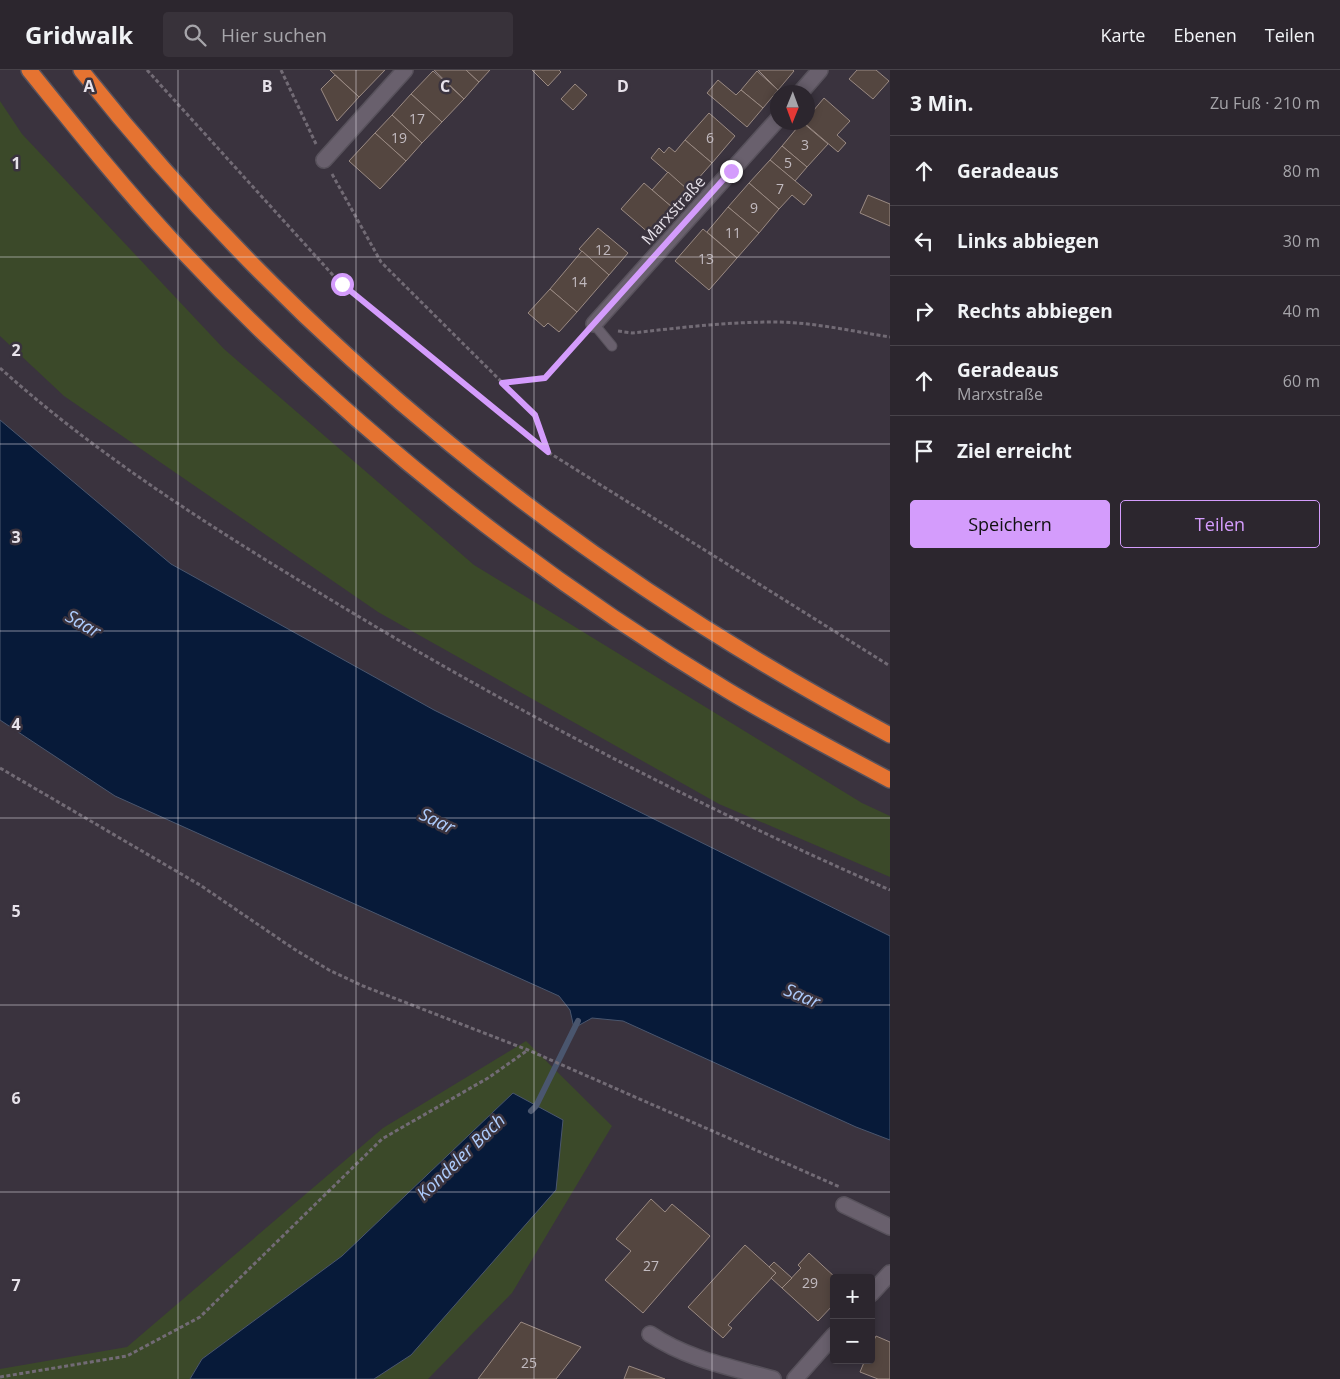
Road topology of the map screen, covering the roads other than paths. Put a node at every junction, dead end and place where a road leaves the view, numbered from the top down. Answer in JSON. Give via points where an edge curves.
{"nodes":[{"id":1,"x":29,"y":70,"type":"edge"},
{"id":2,"x":81,"y":70,"type":"edge"},
{"id":3,"x":405,"y":70,"type":"edge"},
{"id":4,"x":820,"y":70,"type":"edge"},
{"id":5,"x":807,"y":85,"type":"edge"},
{"id":6,"x":770,"y":128,"type":"edge"},
{"id":7,"x":324,"y":160,"type":"road end"},
{"id":8,"x":594,"y":324,"type":"joint"},
{"id":9,"x":612,"y":346,"type":"dead end"},
{"id":10,"x":890,"y":735,"type":"edge"},
{"id":11,"x":890,"y":780,"type":"edge"},
{"id":12,"x":846,"y":1198,"type":"road end"},
{"id":13,"x":890,"y":1226,"type":"edge"},
{"id":14,"x":890,"y":1273,"type":"edge"},
{"id":15,"x":875,"y":1290,"type":"edge"},
{"id":16,"x":650,"y":1334,"type":"dead end"},
{"id":17,"x":830,"y":1340,"type":"edge"},
{"id":18,"x":773,"y":1379,"type":"edge"},
{"id":19,"x":795,"y":1379,"type":"edge"}],
"edges":[{"from":1,"to":11,"type":"highway","via":[[177,245],[261,331],[413,467],[512,544],[695,670]]},
{"from":2,"to":10,"type":"highway","via":[[200,211],[268,281],[378,385],[438,436],[536,512],[646,589],[748,656]]},
{"from":3,"to":7,"type":"street"},
{"from":4,"to":5,"type":"street"},
{"from":6,"to":8,"type":"street","name":"Marxstraße"},
{"from":8,"to":9,"type":"lane"},
{"from":12,"to":13,"type":"street"},
{"from":14,"to":15,"type":"street"},
{"from":16,"to":18,"type":"street","via":[[689,1355]]},
{"from":17,"to":19,"type":"street"}]}
